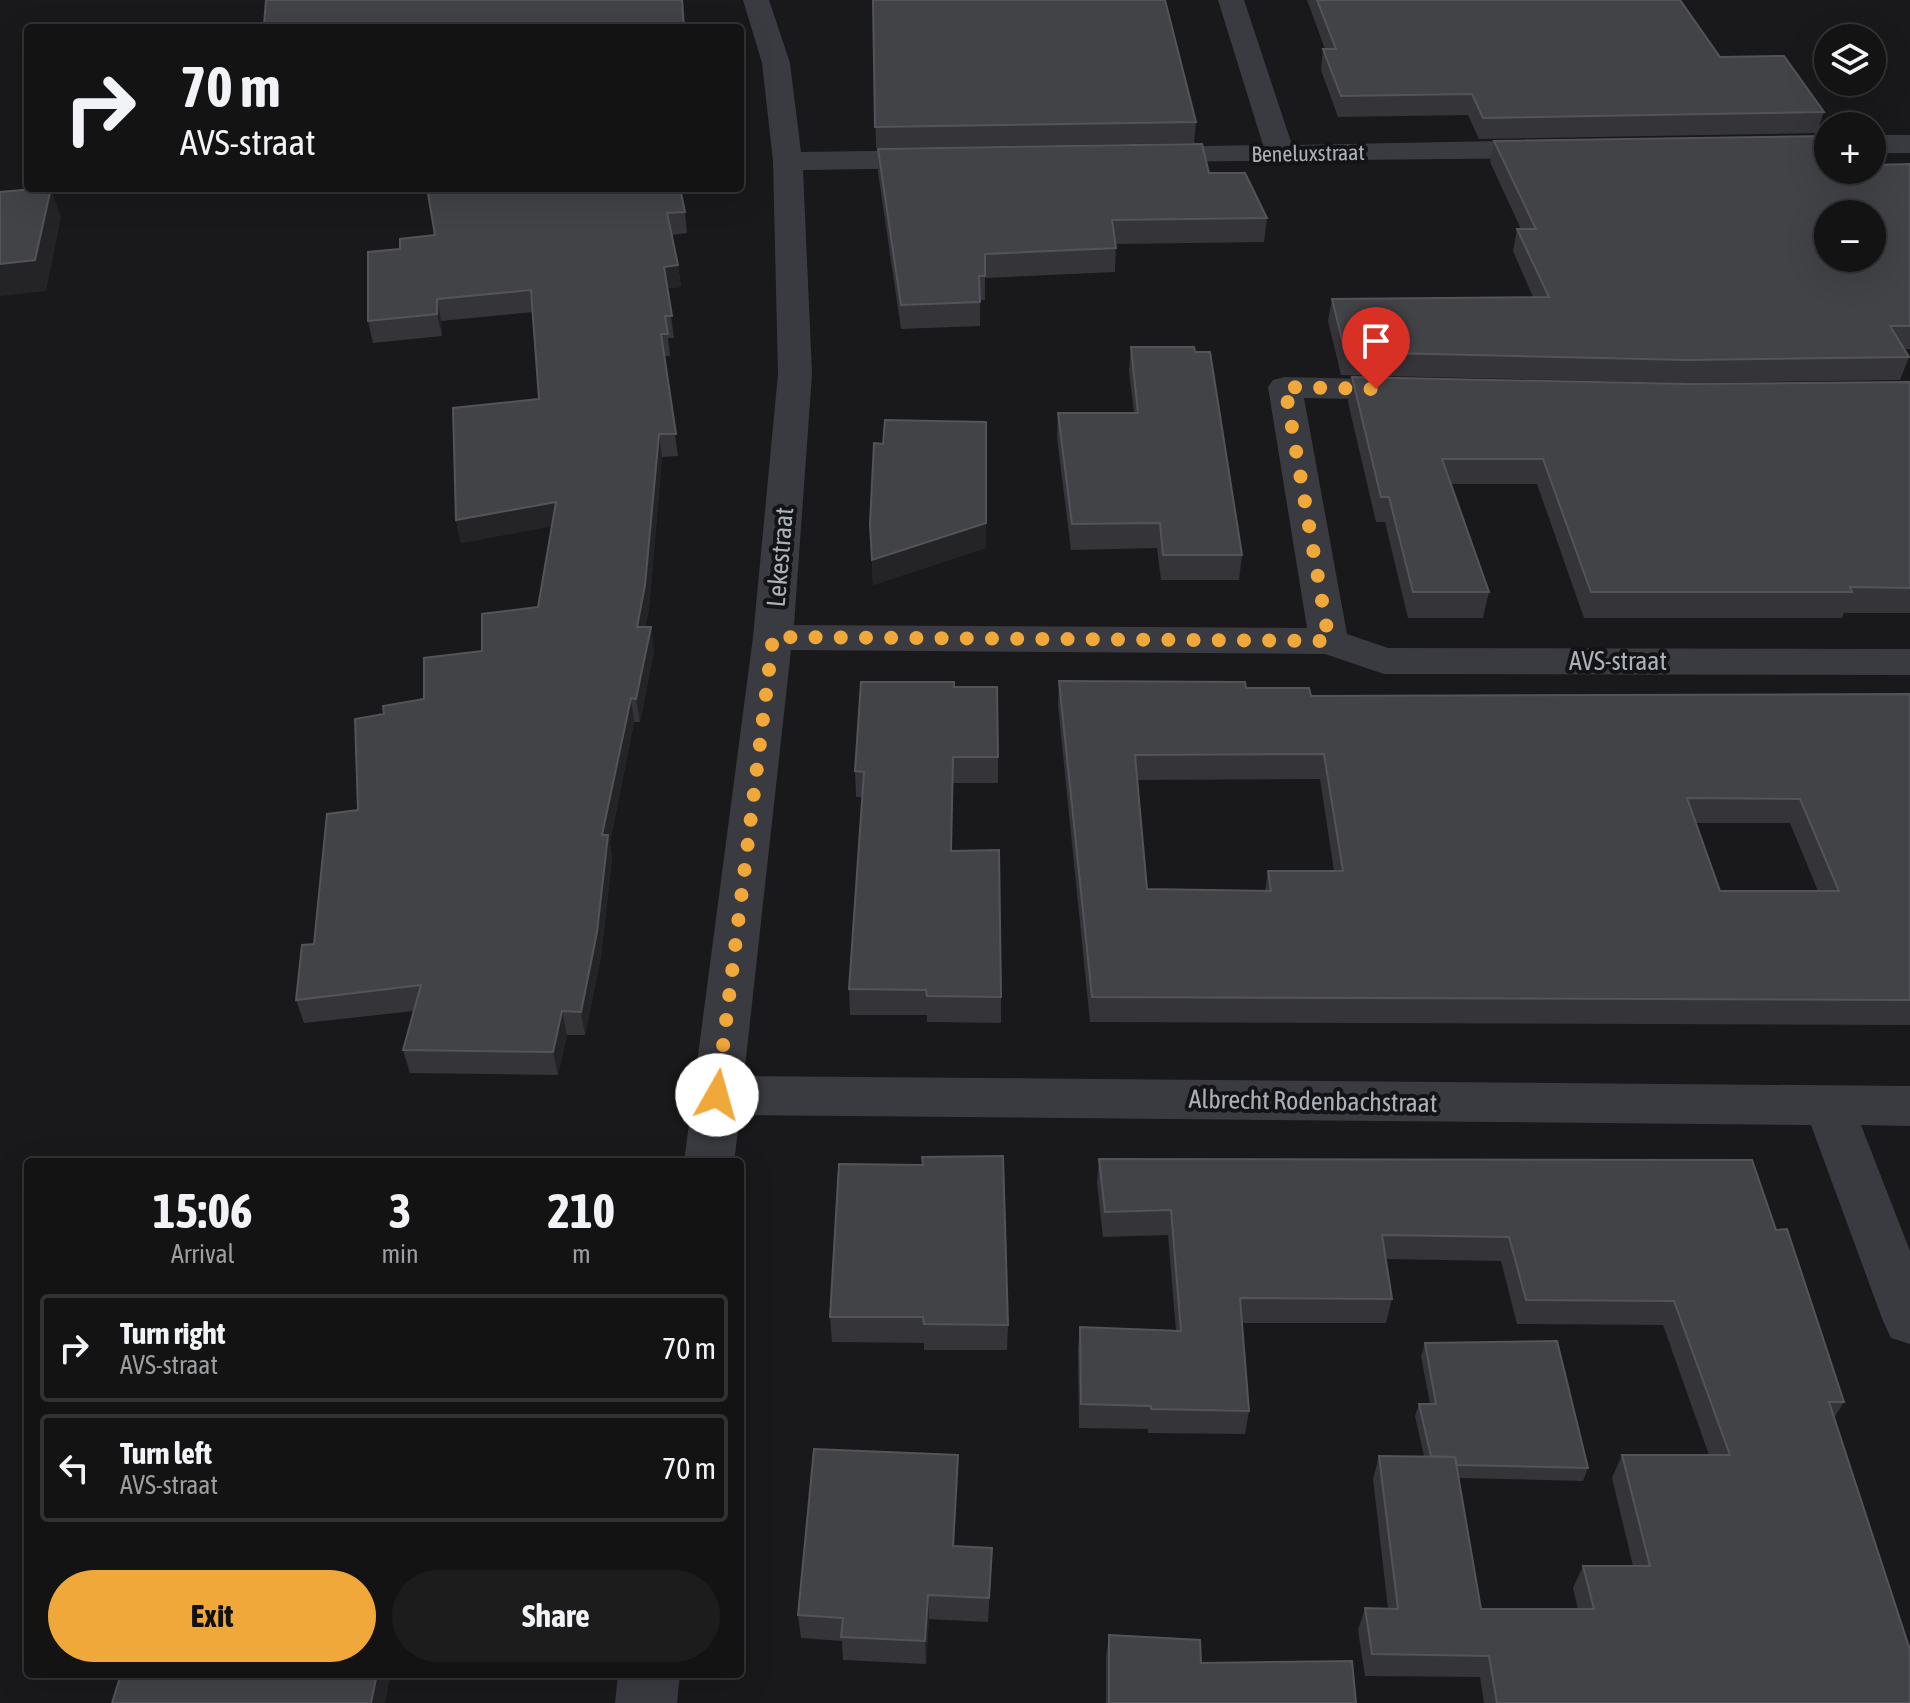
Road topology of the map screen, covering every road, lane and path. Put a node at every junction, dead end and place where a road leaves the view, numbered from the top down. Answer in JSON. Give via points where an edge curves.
{"nodes":[{"id":1,"x":756,"y":0,"type":"edge"},
{"id":2,"x":1231,"y":0,"type":"edge"},
{"id":3,"x":1886,"y":144,"type":"edge"},
{"id":4,"x":1910,"y":144,"type":"edge"},
{"id":5,"x":1577,"y":149,"type":"edge"},
{"id":6,"x":1280,"y":154,"type":"junction"},
{"id":7,"x":1121,"y":156,"type":"edge"},
{"id":8,"x":962,"y":159,"type":"edge"},
{"id":9,"x":788,"y":161,"type":"junction"},
{"id":10,"x":1443,"y":391,"type":"edge"},
{"id":11,"x":773,"y":637,"type":"junction"},
{"id":12,"x":1329,"y":641,"type":"junction"},
{"id":13,"x":1910,"y":662,"type":"edge"},
{"id":14,"x":717,"y":1095,"type":"junction"},
{"id":15,"x":1829,"y":1106,"type":"junction"},
{"id":16,"x":1910,"y":1106,"type":"edge"},
{"id":17,"x":709,"y":1158,"type":"edge"},
{"id":18,"x":1910,"y":1321,"type":"edge"},
{"id":19,"x":649,"y":1678,"type":"edge"},
{"id":20,"x":646,"y":1703,"type":"edge"}],
"edges":[{"from":1,"to":9,"type":"street","name":"Lekestraat","via":[[776,63]]},
{"from":2,"to":6,"type":"street"},
{"from":3,"to":4,"type":"street"},
{"from":5,"to":6,"type":"street","name":"Beneluxstraat"},
{"from":6,"to":7,"type":"street","name":"Beneluxstraat"},
{"from":8,"to":9,"type":"street"},
{"from":9,"to":11,"type":"street","name":"Lekestraat","via":[[795,374]]},
{"from":10,"to":12,"type":"street","via":[[1285,387]]},
{"from":11,"to":12,"type":"street","name":"AVS-straat"},
{"from":11,"to":14,"type":"street","name":"Lekestraat"},
{"from":12,"to":13,"type":"street","name":"AVS-straat","via":[[1384,661]]},
{"from":14,"to":15,"type":"street","name":"Albrecht Rodenbachstraat"},
{"from":14,"to":17,"type":"street","name":"Lekestraat"},
{"from":15,"to":16,"type":"street","name":"Albrecht Rodenbachstraat"},
{"from":15,"to":18,"type":"street"},
{"from":19,"to":20,"type":"street"}]}
